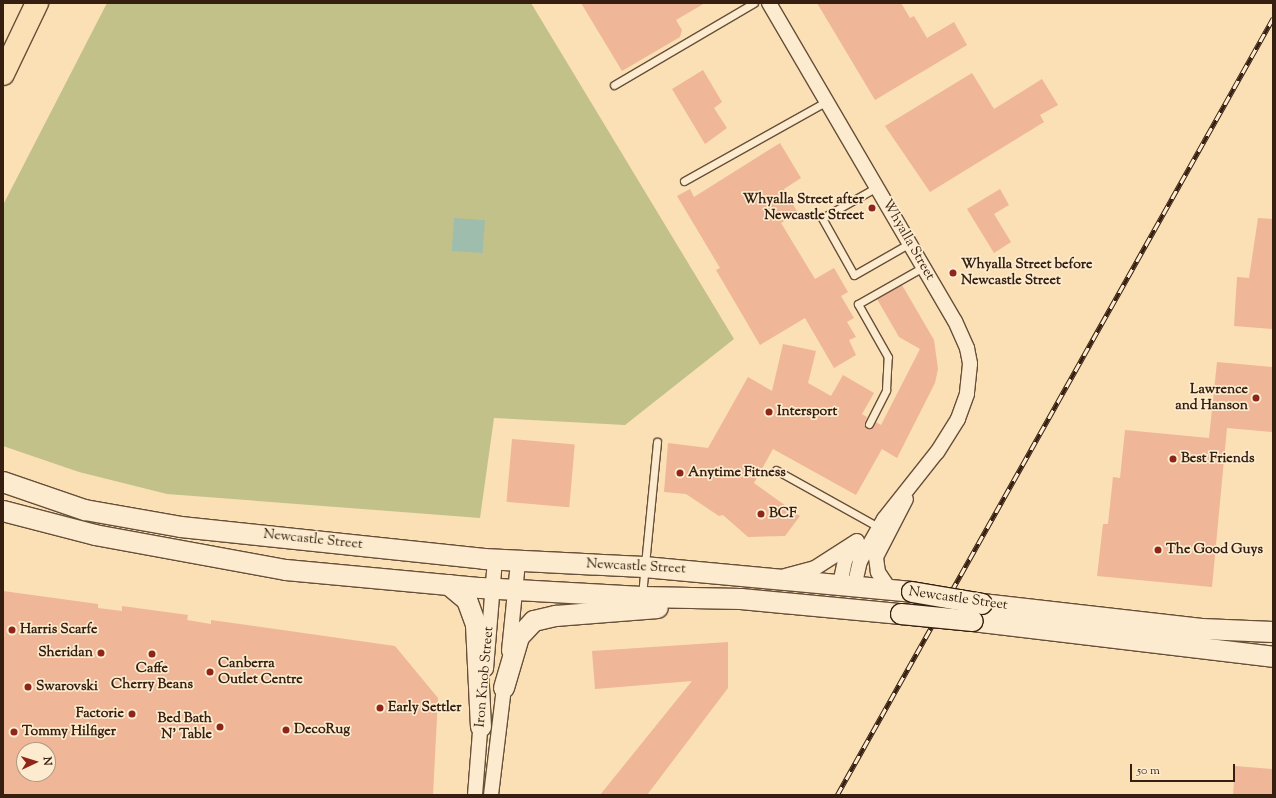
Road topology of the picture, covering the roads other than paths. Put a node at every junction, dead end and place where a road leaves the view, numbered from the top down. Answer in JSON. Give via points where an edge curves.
{"nodes":[{"id":1,"x":37,"y":3,"type":"edge"},
{"id":2,"x":754,"y":3,"type":"edge"},
{"id":3,"x":769,"y":3,"type":"edge"},
{"id":4,"x":3,"y":74,"type":"edge"},
{"id":5,"x":614,"y":85,"type":"dead end"},
{"id":6,"x":827,"y":101,"type":"junction"},
{"id":7,"x":684,"y":181,"type":"dead end"},
{"id":8,"x":877,"y":187,"type":"junction"},
{"id":9,"x":910,"y":243,"type":"junction"},
{"id":10,"x":924,"y":267,"type":"junction"},
{"id":11,"x":869,"y":424,"type":"dead end"},
{"id":12,"x":657,"y":442,"type":"dead end"},
{"id":13,"x":776,"y":470,"type":"dead end"},
{"id":14,"x":3,"y":482,"type":"edge"},
{"id":15,"x":913,"y":482,"type":"junction"},
{"id":16,"x":5,"y":513,"type":"edge"},
{"id":17,"x":880,"y":522,"type":"junction"},
{"id":18,"x":857,"y":541,"type":"junction"},
{"id":19,"x":495,"y":560,"type":"junction"},
{"id":20,"x":518,"y":562,"type":"junction"},
{"id":21,"x":644,"y":567,"type":"junction"},
{"id":22,"x":779,"y":578,"type":"junction"},
{"id":23,"x":449,"y":585,"type":"junction"},
{"id":24,"x":847,"y":585,"type":"junction"},
{"id":25,"x":493,"y":588,"type":"junction"},
{"id":26,"x":516,"y":590,"type":"junction"},
{"id":27,"x":890,"y":590,"type":"junction"},
{"id":28,"x":642,"y":597,"type":"junction"},
{"id":29,"x":741,"y":599,"type":"junction"},
{"id":30,"x":844,"y":607,"type":"junction"},
{"id":31,"x":1273,"y":632,"type":"edge"},
{"id":32,"x":1273,"y":657,"type":"edge"},
{"id":33,"x":504,"y":688,"type":"junction"},
{"id":34,"x":481,"y":727,"type":"junction"},
{"id":35,"x":475,"y":795,"type":"edge"},
{"id":36,"x":491,"y":795,"type":"edge"}],
"edges":[{"from":1,"to":4,"type":"highway"},
{"from":2,"to":5,"type":"lane"},
{"from":3,"to":6,"type":"street","name":"Whyalla Street"},
{"from":6,"to":7,"type":"lane"},
{"from":6,"to":8,"type":"street","name":"Whyalla Street"},
{"from":8,"to":9,"type":"street","name":"Whyalla Street"},
{"from":8,"to":9,"type":"lane","via":[[822,218],[854,275]]},
{"from":9,"to":10,"type":"street","name":"Whyalla Street"},
{"from":10,"to":11,"type":"lane","via":[[858,304],[888,357],[886,390]]},
{"from":10,"to":15,"type":"street","name":"Whyalla Street","via":[[955,321],[967,348],[970,378],[958,419]]},
{"from":12,"to":21,"type":"lane"},
{"from":13,"to":17,"type":"lane"},
{"from":14,"to":19,"type":"main road","name":"Newcastle Street","via":[[85,510],[181,527]]},
{"from":15,"to":17,"type":"street","name":"Whyalla Street"},
{"from":15,"to":27,"type":"street","name":"Whyalla Street","via":[[876,557],[878,572]]},
{"from":16,"to":23,"type":"main road","name":"Newcastle Street","via":[[95,536],[286,570]]},
{"from":17,"to":18,"type":"street","name":"Whyalla Street"},
{"from":17,"to":24,"type":"street","name":"Whyalla Street"},
{"from":18,"to":22,"type":"street","name":"Whyalla Street","via":[[815,568]]},
{"from":18,"to":24,"type":"street","name":"Whyalla Street","via":[[845,560]]},
{"from":19,"to":20,"type":"main road","name":"Newcastle Street"},
{"from":19,"to":25,"type":"street","name":"Iron Knob Street"},
{"from":20,"to":21,"type":"main road","name":"Newcastle Street"},
{"from":20,"to":26,"type":"street","name":"Iron Knob Street"},
{"from":21,"to":22,"type":"main road","name":"Newcastle Street"},
{"from":21,"to":28,"type":"lane"},
{"from":22,"to":24,"type":"main road","name":"Newcastle Street"},
{"from":23,"to":25,"type":"main road","name":"Newcastle Street"},
{"from":23,"to":34,"type":"main road","via":[[467,600],[476,625]]},
{"from":24,"to":27,"type":"main road","name":"Newcastle Street"},
{"from":24,"to":30,"type":"main road","name":"Whyalla Street"},
{"from":25,"to":26,"type":"main road","name":"Newcastle Street"},
{"from":25,"to":34,"type":"street","name":"Iron Knob Street"},
{"from":26,"to":28,"type":"main road","name":"Newcastle Street"},
{"from":26,"to":33,"type":"street","name":"Iron Knob Street"},
{"from":27,"to":31,"type":"main road","name":"Newcastle Street","bridge":true,"via":[[982,604],[1202,629]]},
{"from":28,"to":29,"type":"main road","name":"Newcastle Street"},
{"from":29,"to":30,"type":"main road","name":"Newcastle Street"},
{"from":29,"to":33,"type":"main road","via":[[556,616],[534,622],[519,637]]},
{"from":30,"to":32,"type":"main road","name":"Newcastle Street","bridge":true},
{"from":33,"to":36,"type":"street","name":"Iron Knob Street"},
{"from":34,"to":35,"type":"street","name":"Iron Knob Street"}]}
